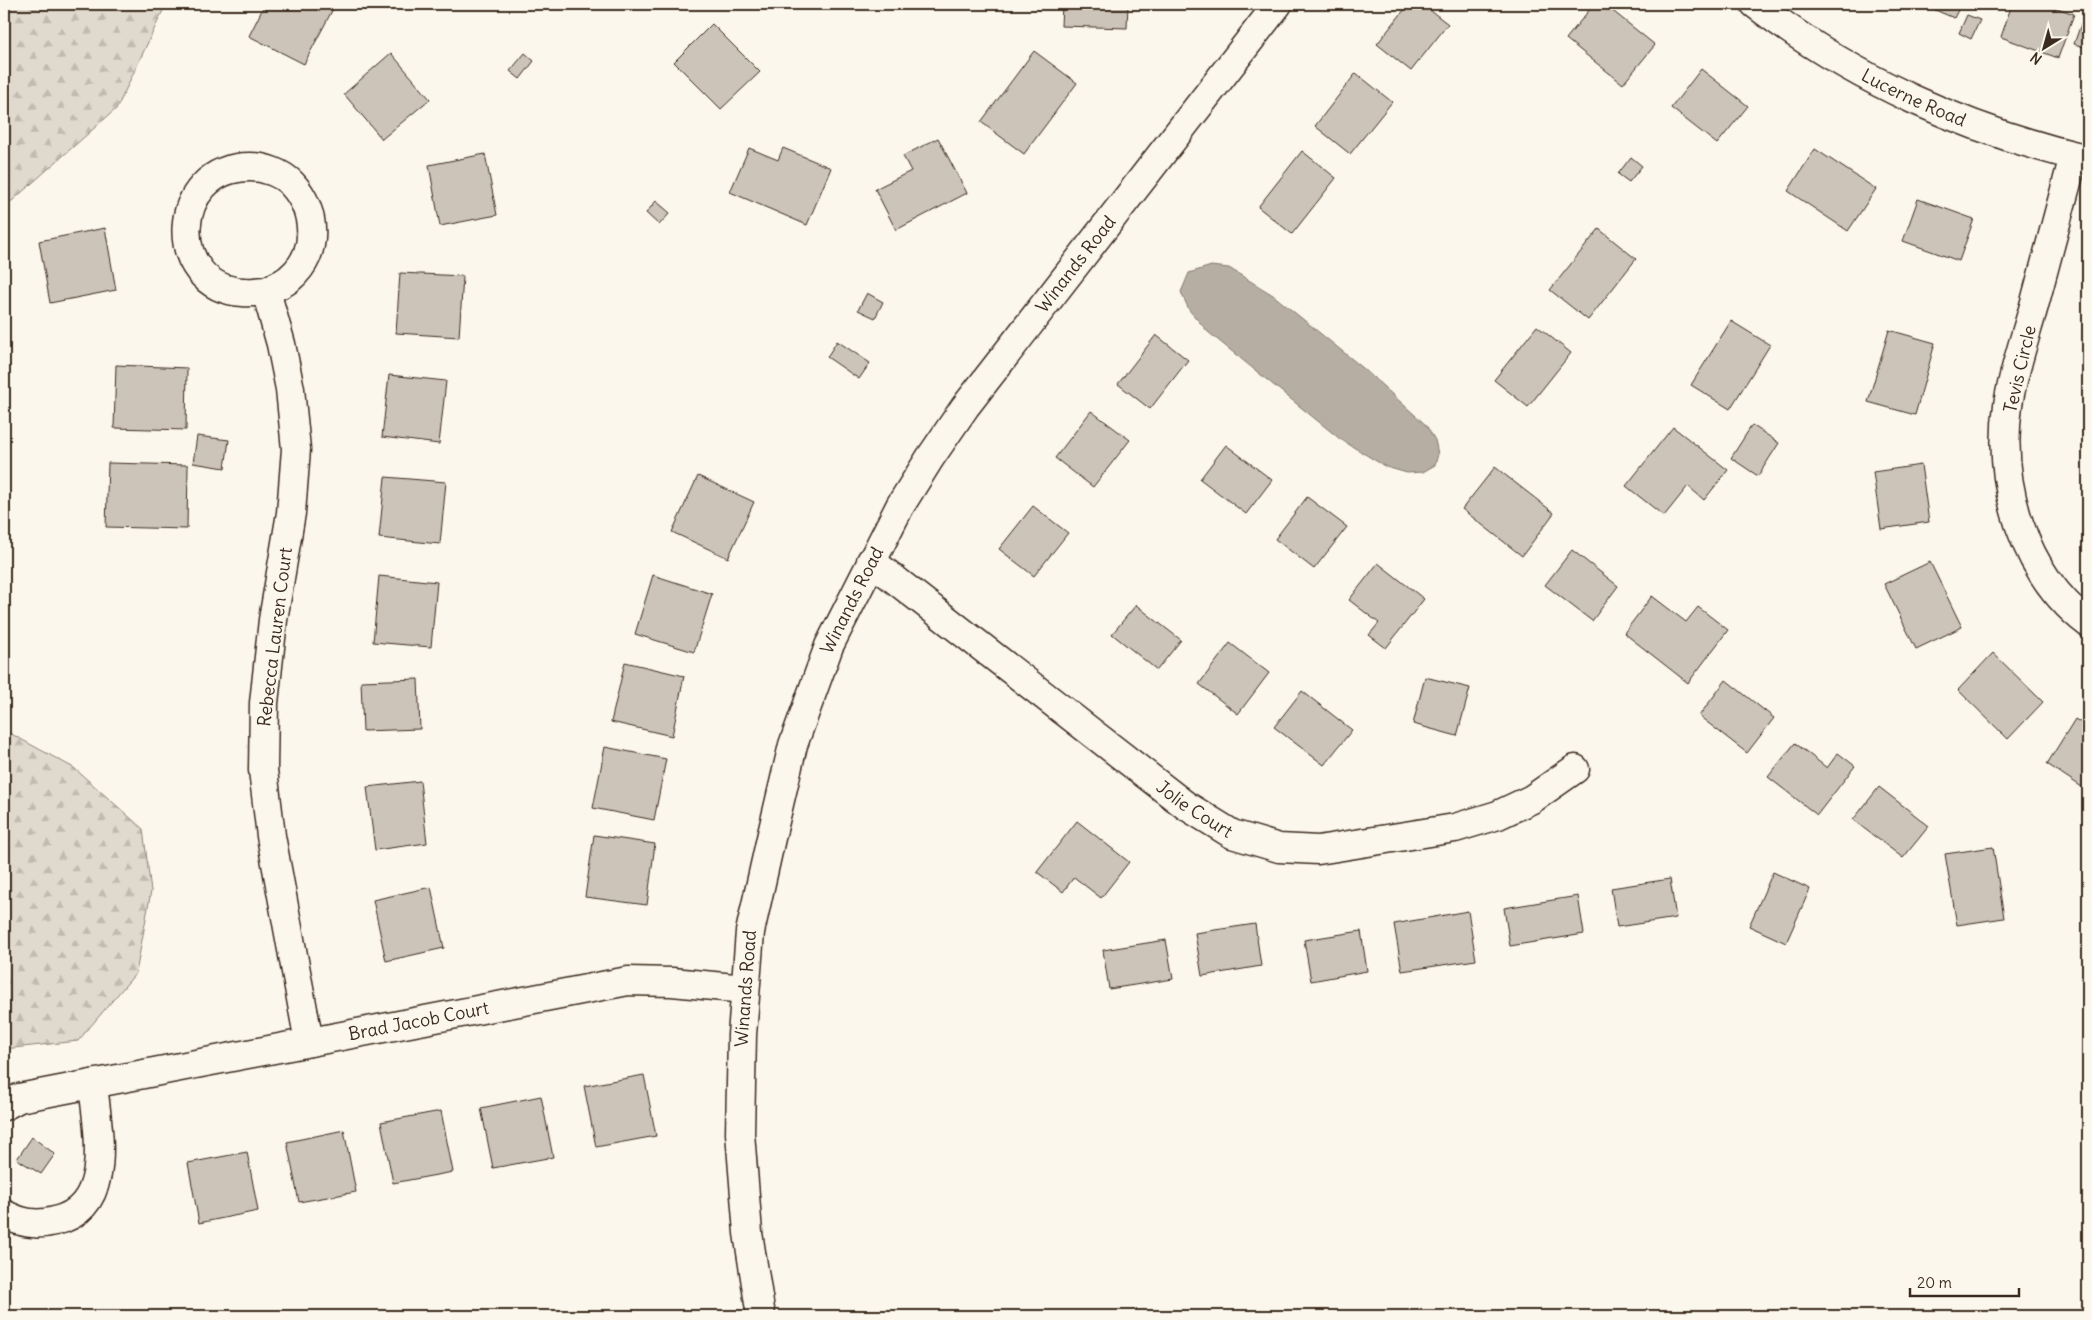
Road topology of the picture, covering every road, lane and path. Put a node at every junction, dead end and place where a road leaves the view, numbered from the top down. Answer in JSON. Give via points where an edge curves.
{"nodes":[{"id":1,"x":1278,"y":4,"type":"edge"},
{"id":2,"x":1755,"y":4,"type":"edge"},
{"id":3,"x":2081,"y":157,"type":"edge"},
{"id":4,"x":266,"y":291,"type":"junction"},
{"id":5,"x":871,"y":561,"type":"junction"},
{"id":6,"x":2088,"y":623,"type":"edge"},
{"id":7,"x":1575,"y":769,"type":"dead end"},
{"id":8,"x":746,"y":989,"type":"junction"},
{"id":9,"x":309,"y":1042,"type":"junction"},
{"id":10,"x":93,"y":1084,"type":"junction"},
{"id":11,"x":4,"y":1106,"type":"edge"},
{"id":12,"x":4,"y":1214,"type":"edge"},
{"id":13,"x":761,"y":1316,"type":"edge"}],
"edges":[{"from":1,"to":5,"type":"street","name":"Winands Road","via":[[965,407],[925,466]]},
{"from":2,"to":3,"type":"street","name":"Lucerne Road","via":[[1840,61],[1899,94],[1975,125]]},
{"from":3,"to":6,"type":"street","name":"Tevis Circle","via":[[2008,405],[2007,456],[2011,500],[2026,543],[2052,586]]},
{"from":4,"to":4,"type":"street","via":[[290,279],[304,261],[312,238],[311,216],[303,196],[287,179],[261,167],[237,167],[215,176],[198,191],[187,213],[190,255],[202,272],[220,286],[242,292]]},
{"from":4,"to":9,"type":"street","name":"Rebecca Lauren Court","via":[[290,389],[296,449],[291,513],[273,620],[264,703],[264,770],[271,836]]},
{"from":5,"to":7,"type":"street","name":"Jolie Court","via":[[1185,805],[1232,834],[1279,848],[1318,850],[1455,828],[1498,815],[1532,799]]},
{"from":5,"to":8,"type":"street","name":"Winands Road","via":[[829,646],[793,744],[750,932]]},
{"from":8,"to":9,"type":"street","name":"Brad Jacob Court","via":[[628,981]]},
{"from":8,"to":13,"type":"street","name":"Winands Road","via":[[740,1133],[748,1232]]},
{"from":9,"to":10,"type":"street","name":"Brad Jacob Court"},
{"from":10,"to":11,"type":"street","name":"Brad Jacob Court","via":[[19,1098]]},
{"from":10,"to":12,"type":"street","via":[[99,1150],[97,1177],[80,1210],[64,1219],[44,1224],[24,1223]]}]}
